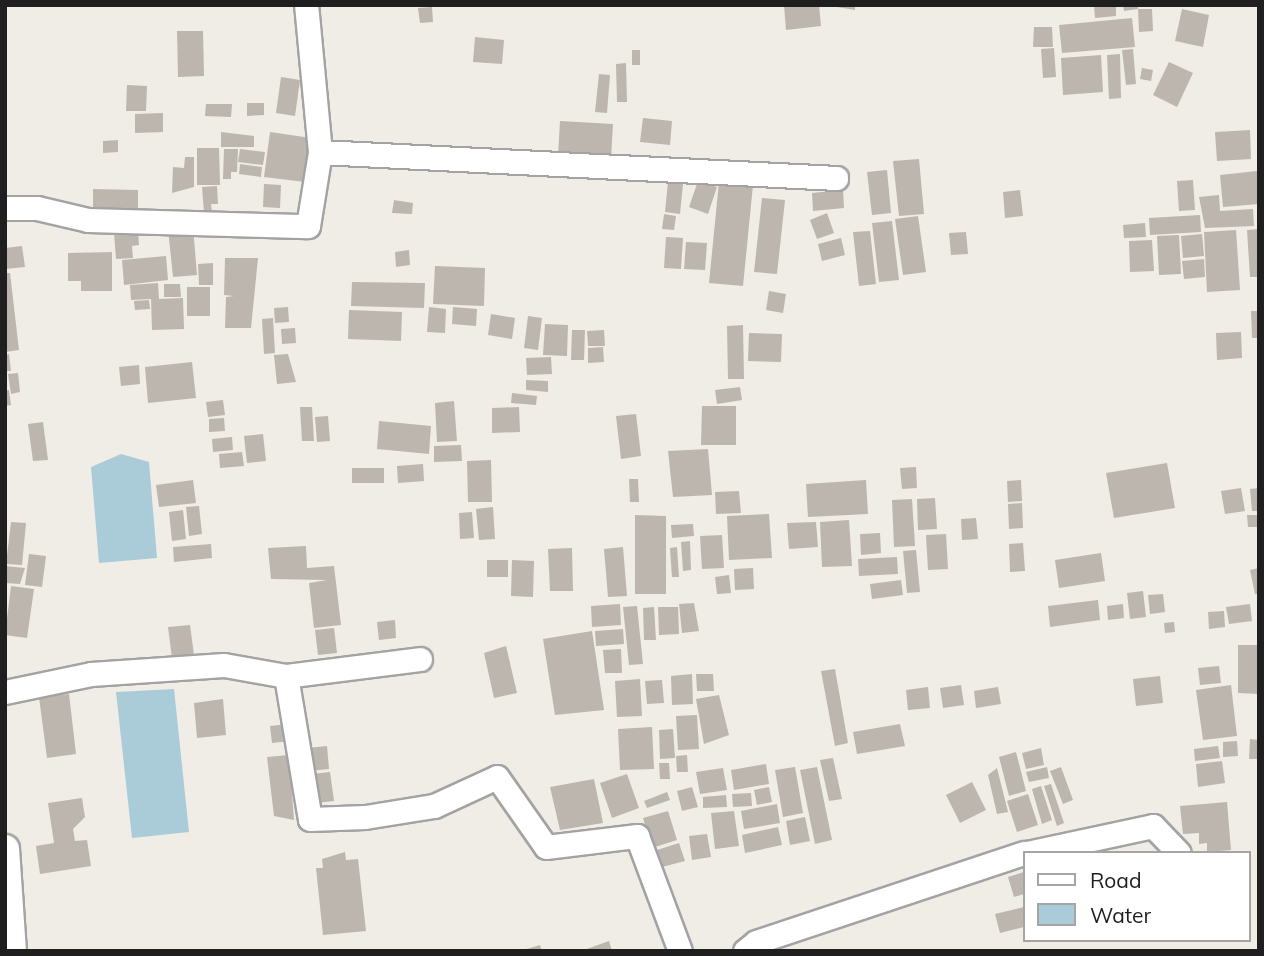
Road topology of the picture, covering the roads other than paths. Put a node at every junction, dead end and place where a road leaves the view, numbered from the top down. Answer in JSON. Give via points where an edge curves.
{"nodes":[{"id":1,"x":306,"y":5,"type":"edge"},
{"id":2,"x":320,"y":152,"type":"junction"},
{"id":3,"x":836,"y":177,"type":"dead end"},
{"id":4,"x":5,"y":208,"type":"edge"},
{"id":5,"x":420,"y":659,"type":"dead end"},
{"id":6,"x":286,"y":676,"type":"junction"},
{"id":7,"x":5,"y":692,"type":"edge"},
{"id":8,"x":5,"y":849,"type":"edge"},
{"id":9,"x":1035,"y":851,"type":"edge"},
{"id":10,"x":1177,"y":851,"type":"edge"},
{"id":11,"x":1023,"y":854,"type":"edge"},
{"id":12,"x":12,"y":951,"type":"edge"},
{"id":13,"x":680,"y":951,"type":"edge"},
{"id":14,"x":745,"y":951,"type":"edge"}],
"edges":[{"from":1,"to":2,"type":"street"},
{"from":2,"to":3,"type":"street"},
{"from":2,"to":4,"type":"street","via":[[308,226],[88,220],[37,208]]},
{"from":5,"to":6,"type":"street"},
{"from":6,"to":7,"type":"street","via":[[224,665],[92,674]]},
{"from":6,"to":13,"type":"street","via":[[310,819],[365,817],[434,806],[497,777],[546,847],[637,836]]},
{"from":8,"to":12,"type":"street"},
{"from":9,"to":10,"type":"street","via":[[1153,826]]},
{"from":11,"to":14,"type":"street","via":[[756,942]]}]}
